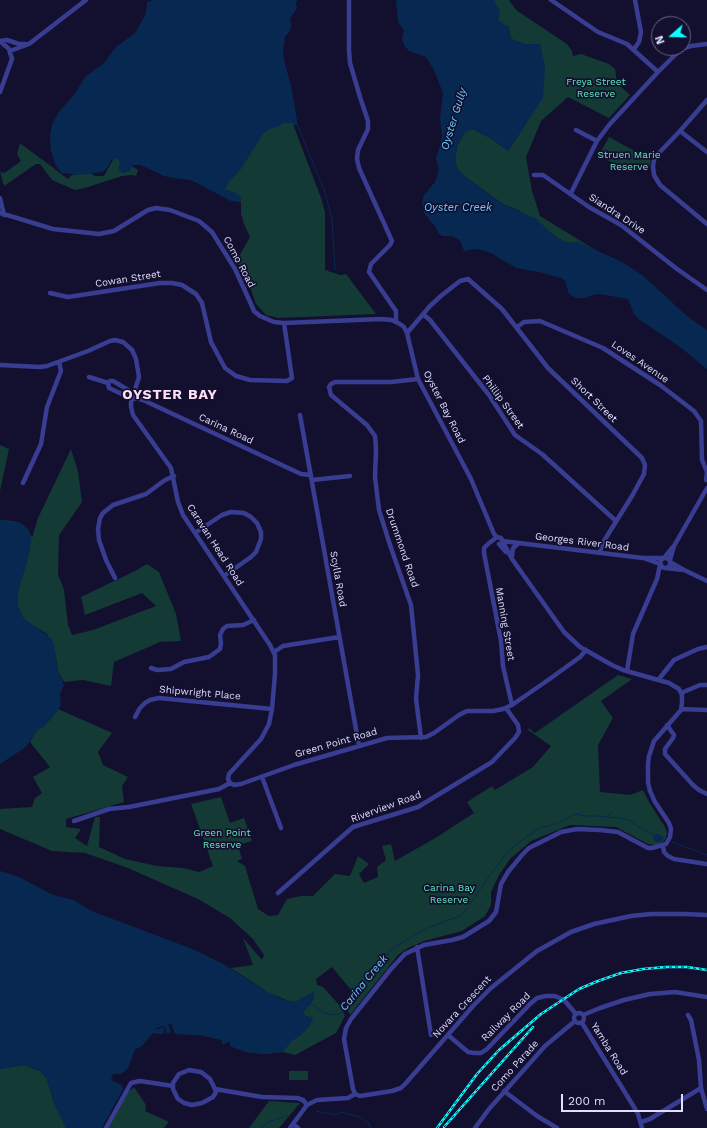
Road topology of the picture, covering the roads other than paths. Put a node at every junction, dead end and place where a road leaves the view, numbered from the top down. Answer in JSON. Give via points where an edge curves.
{"nodes":[{"id":1,"x":86,"y":0,"type":"edge"},
{"id":2,"x":349,"y":0,"type":"edge"},
{"id":3,"x":550,"y":0,"type":"edge"},
{"id":4,"x":635,"y":0,"type":"edge"},
{"id":5,"x":0,"y":41,"type":"edge"},
{"id":6,"x":29,"y":44,"type":"junction"},
{"id":7,"x":707,"y":44,"type":"edge"},
{"id":8,"x":634,"y":49,"type":"junction"},
{"id":9,"x":10,"y":51,"type":"junction"},
{"id":10,"x":658,"y":72,"type":"junction"},
{"id":11,"x":0,"y":92,"type":"edge"},
{"id":12,"x":707,"y":100,"type":"edge"},
{"id":13,"x":576,"y":130,"type":"dead end"},
{"id":14,"x":680,"y":131,"type":"junction"},
{"id":15,"x":597,"y":141,"type":"junction"},
{"id":16,"x":707,"y":152,"type":"edge"},
{"id":17,"x":534,"y":175,"type":"dead end"},
{"id":18,"x":571,"y":193,"type":"junction"},
{"id":19,"x":0,"y":198,"type":"edge"},
{"id":20,"x":2,"y":214,"type":"edge"},
{"id":21,"x":707,"y":224,"type":"edge"},
{"id":22,"x":707,"y":290,"type":"edge"},
{"id":23,"x":50,"y":293,"type":"dead end"},
{"id":24,"x":424,"y":315,"type":"junction"},
{"id":25,"x":396,"y":321,"type":"junction"},
{"id":26,"x":284,"y":323,"type":"junction"},
{"id":27,"x":517,"y":328,"type":"junction"},
{"id":28,"x":407,"y":333,"type":"junction"},
{"id":29,"x":59,"y":362,"type":"junction"},
{"id":30,"x":0,"y":364,"type":"edge"},
{"id":31,"x":89,"y":377,"type":"dead end"},
{"id":32,"x":418,"y":379,"type":"junction"},
{"id":33,"x":108,"y":383,"type":"junction"},
{"id":34,"x":133,"y":398,"type":"junction"},
{"id":35,"x":300,"y":414,"type":"dead end"},
{"id":36,"x":706,"y":468,"type":"edge"},
{"id":37,"x":311,"y":475,"type":"junction"},
{"id":38,"x":174,"y":476,"type":"junction"},
{"id":39,"x":350,"y":476,"type":"dead end"},
{"id":40,"x":707,"y":479,"type":"edge"},
{"id":41,"x":312,"y":480,"type":"junction"},
{"id":42,"x":23,"y":483,"type":"dead end"},
{"id":43,"x":706,"y":490,"type":"edge"},
{"id":44,"x":616,"y":521,"type":"junction"},
{"id":45,"x":195,"y":533,"type":"junction"},
{"id":46,"x":496,"y":537,"type":"junction"},
{"id":47,"x":500,"y":543,"type":"junction"},
{"id":48,"x":519,"y":543,"type":"junction"},
{"id":49,"x":486,"y":546,"type":"junction"},
{"id":50,"x":674,"y":546,"type":"junction"},
{"id":51,"x":600,"y":553,"type":"junction"},
{"id":52,"x":643,"y":558,"type":"junction"},
{"id":53,"x":663,"y":558,"type":"junction"},
{"id":54,"x":512,"y":559,"type":"junction"},
{"id":55,"x":670,"y":561,"type":"junction"},
{"id":56,"x":660,"y":564,"type":"junction"},
{"id":57,"x":666,"y":568,"type":"junction"},
{"id":58,"x":684,"y":570,"type":"junction"},
{"id":59,"x":224,"y":576,"type":"junction"},
{"id":60,"x":115,"y":578,"type":"dead end"},
{"id":61,"x":657,"y":579,"type":"junction"},
{"id":62,"x":707,"y":581,"type":"edge"},
{"id":63,"x":254,"y":620,"type":"junction"},
{"id":64,"x":339,"y":637,"type":"junction"},
{"id":65,"x":707,"y":647,"type":"edge"},
{"id":66,"x":586,"y":650,"type":"junction"},
{"id":67,"x":274,"y":652,"type":"junction"},
{"id":68,"x":151,"y":668,"type":"dead end"},
{"id":69,"x":627,"y":671,"type":"junction"},
{"id":70,"x":659,"y":679,"type":"junction"},
{"id":71,"x":707,"y":685,"type":"edge"},
{"id":72,"x":681,"y":693,"type":"junction"},
{"id":73,"x":512,"y":705,"type":"junction"},
{"id":74,"x":272,"y":708,"type":"junction"},
{"id":75,"x":506,"y":708,"type":"junction"},
{"id":76,"x":681,"y":709,"type":"junction"},
{"id":77,"x":707,"y":710,"type":"edge"},
{"id":78,"x":136,"y":717,"type":"dead end"},
{"id":79,"x":667,"y":725,"type":"junction"},
{"id":80,"x":421,"y":738,"type":"junction"},
{"id":81,"x":359,"y":746,"type":"junction"},
{"id":82,"x":262,"y":777,"type":"junction"},
{"id":83,"x":230,"y":783,"type":"junction"},
{"id":84,"x":707,"y":794,"type":"edge"},
{"id":85,"x":74,"y":821,"type":"dead end"},
{"id":86,"x":281,"y":828,"type":"dead end"},
{"id":87,"x":662,"y":846,"type":"junction"},
{"id":88,"x":707,"y":864,"type":"edge"},
{"id":89,"x":278,"y":893,"type":"dead end"},
{"id":90,"x":707,"y":916,"type":"edge"},
{"id":91,"x":417,"y":947,"type":"junction"},
{"id":92,"x":707,"y":997,"type":"edge"},
{"id":93,"x":576,"y":1014,"type":"junction"},
{"id":94,"x":583,"y":1015,"type":"junction"},
{"id":95,"x":688,"y":1015,"type":"dead end"},
{"id":96,"x":574,"y":1021,"type":"junction"},
{"id":97,"x":582,"y":1023,"type":"junction"},
{"id":98,"x":431,"y":1035,"type":"dead end"},
{"id":99,"x":448,"y":1035,"type":"junction"},
{"id":100,"x":173,"y":1086,"type":"junction"},
{"id":101,"x":701,"y":1088,"type":"junction"},
{"id":102,"x":215,"y":1089,"type":"junction"},
{"id":103,"x":504,"y":1091,"type":"junction"},
{"id":104,"x":355,"y":1094,"type":"junction"},
{"id":105,"x":307,"y":1105,"type":"junction"},
{"id":106,"x":707,"y":1109,"type":"edge"},
{"id":107,"x":641,"y":1122,"type":"junction"},
{"id":108,"x":292,"y":1126,"type":"edge"},
{"id":109,"x":106,"y":1128,"type":"edge"},
{"id":110,"x":298,"y":1128,"type":"edge"},
{"id":111,"x":474,"y":1128,"type":"edge"},
{"id":112,"x":557,"y":1128,"type":"edge"},
{"id":113,"x":642,"y":1128,"type":"edge"}],
"edges":[{"from":1,"to":6,"type":"street"},
{"from":2,"to":25,"type":"street","name":"Oyster Bay Road","via":[[350,63],[368,121],[357,159],[392,241],[371,264],[369,272],[396,311]]},
{"from":3,"to":8,"type":"street","via":[[598,32],[624,42]]},
{"from":4,"to":8,"type":"street","via":[[641,32]]},
{"from":5,"to":6,"type":"street"},
{"from":5,"to":9,"type":"street"},
{"from":6,"to":9,"type":"street"},
{"from":7,"to":10,"type":"street","via":[[681,49]]},
{"from":8,"to":10,"type":"street"},
{"from":9,"to":11,"type":"street","via":[[12,59]]},
{"from":10,"to":15,"type":"street"},
{"from":12,"to":14,"type":"street"},
{"from":13,"to":15,"type":"street"},
{"from":14,"to":16,"type":"street"},
{"from":14,"to":21,"type":"street","via":[[656,158],[653,166],[654,175],[660,185]]},
{"from":15,"to":18,"type":"street"},
{"from":17,"to":18,"type":"street","name":"Siandra Drive","via":[[543,175]]},
{"from":18,"to":22,"type":"street","name":"Siandra Drive","via":[[589,207],[621,225]]},
{"from":19,"to":20,"type":"street"},
{"from":20,"to":26,"type":"street","name":"Como Road","via":[[53,229],[99,234],[114,231],[142,212],[156,208],[191,217],[206,226],[219,243],[235,269],[254,311],[266,320]]},
{"from":23,"to":26,"type":"street","name":"Cowan Street","via":[[68,297],[160,283],[182,285],[196,294],[202,303],[211,342],[222,364],[236,376],[250,380],[287,381],[293,376]]},
{"from":24,"to":27,"type":"street","name":"Short Street","via":[[430,306],[460,280],[465,279],[502,309]]},
{"from":24,"to":28,"type":"street"},
{"from":24,"to":44,"type":"street","name":"Phillip Street","via":[[488,395],[515,435],[542,454]]},
{"from":25,"to":26,"type":"street","name":"Como Road","via":[[381,319]]},
{"from":25,"to":28,"type":"street","name":"Oyster Bay Road"},
{"from":27,"to":36,"type":"street","name":"Loves Avenue","via":[[524,322],[540,321],[603,348],[679,399],[694,411],[701,421],[702,460]]},
{"from":27,"to":44,"type":"street","name":"Short Street","via":[[548,368],[644,462],[644,474]]},
{"from":28,"to":32,"type":"street","name":"Oyster Bay Road"},
{"from":29,"to":30,"type":"street","name":"Caravan Head Road","via":[[40,367]]},
{"from":29,"to":34,"type":"street","name":"Caravan Head Road","via":[[110,341],[123,342],[132,350],[137,364],[139,377]]},
{"from":29,"to":42,"type":"street","via":[[61,371],[47,407],[41,444]]},
{"from":31,"to":33,"type":"street","name":"Carina Road"},
{"from":32,"to":46,"type":"street","name":"Oyster Bay Road","via":[[471,479]]},
{"from":32,"to":80,"type":"street","name":"Drummond Road","via":[[340,382],[329,387],[332,395],[367,425],[375,436],[375,477],[379,510],[411,605],[418,675],[416,699]]},
{"from":33,"to":34,"type":"street","name":"Carina Road","via":[[109,388]]},
{"from":33,"to":34,"type":"street","name":"Carina Road","via":[[113,381],[130,391]]},
{"from":34,"to":37,"type":"street","name":"Carina Road","via":[[143,400],[301,474]]},
{"from":34,"to":38,"type":"street","name":"Caravan Head Road","via":[[133,415],[172,468]]},
{"from":35,"to":37,"type":"street","name":"Scylla Road"},
{"from":36,"to":40,"type":"street","name":"Loves Avenue"},
{"from":37,"to":41,"type":"street","name":"Scylla Road"},
{"from":38,"to":45,"type":"street","name":"Caravan Head Road","via":[[180,507]]},
{"from":38,"to":60,"type":"street","via":[[146,494],[113,505],[100,518],[99,540]]},
{"from":39,"to":41,"type":"street"},
{"from":40,"to":43,"type":"street","name":"Loves Avenue"},
{"from":41,"to":64,"type":"street","name":"Scylla Road"},
{"from":43,"to":50,"type":"street"},
{"from":44,"to":51,"type":"street","name":"Short Street","via":[[602,544]]},
{"from":45,"to":59,"type":"street","name":"Caravan Head Road"},
{"from":45,"to":59,"type":"street","via":[[231,512],[244,513],[257,524],[261,539],[256,552]]},
{"from":46,"to":47,"type":"street","via":[[501,538]]},
{"from":46,"to":49,"type":"street"},
{"from":47,"to":48,"type":"street","name":"Georges River Road"},
{"from":47,"to":49,"type":"street"},
{"from":47,"to":54,"type":"street"},
{"from":48,"to":51,"type":"street","name":"Georges River Road"},
{"from":48,"to":54,"type":"street","via":[[512,551]]},
{"from":49,"to":73,"type":"street","name":"Manning Street","via":[[484,558]]},
{"from":50,"to":53,"type":"street"},
{"from":50,"to":55,"type":"street"},
{"from":51,"to":52,"type":"street","name":"Georges River Road"},
{"from":52,"to":53,"type":"street","name":"Georges River Road"},
{"from":52,"to":56,"type":"street","name":"Georges River Road"},
{"from":53,"to":55,"type":"street","name":"Georges River Road"},
{"from":53,"to":56,"type":"street"},
{"from":54,"to":66,"type":"street","via":[[564,632],[574,643]]},
{"from":55,"to":57,"type":"street"},
{"from":55,"to":58,"type":"street"},
{"from":56,"to":57,"type":"street","name":"Georges River Road"},
{"from":56,"to":61,"type":"street"},
{"from":57,"to":58,"type":"street"},
{"from":57,"to":61,"type":"street"},
{"from":58,"to":62,"type":"street"},
{"from":59,"to":63,"type":"street","name":"Caravan Head Road"},
{"from":61,"to":69,"type":"street","via":[[633,634]]},
{"from":63,"to":67,"type":"street","name":"Caravan Head Road"},
{"from":63,"to":68,"type":"street","via":[[223,629],[220,635],[220,649],[209,657],[190,661],[170,670]]},
{"from":64,"to":67,"type":"street","via":[[283,646]]},
{"from":64,"to":81,"type":"street","name":"Scylla Road"},
{"from":65,"to":70,"type":"street","via":[[674,660]]},
{"from":66,"to":69,"type":"street"},
{"from":66,"to":73,"type":"street","name":"Green Point Road","via":[[576,660]]},
{"from":67,"to":74,"type":"street","name":"Caravan Head Road","via":[[276,662]]},
{"from":69,"to":70,"type":"street"},
{"from":70,"to":72,"type":"street","via":[[675,686]]},
{"from":71,"to":72,"type":"street","via":[[700,685]]},
{"from":72,"to":76,"type":"street"},
{"from":73,"to":75,"type":"street","name":"Green Point Road"},
{"from":74,"to":78,"type":"street","name":"Shipwright Place","via":[[159,698],[145,703]]},
{"from":74,"to":83,"type":"street","name":"Caravan Head Road","via":[[265,732],[229,774]]},
{"from":75,"to":80,"type":"street","name":"Green Point Road","via":[[464,712],[434,733]]},
{"from":75,"to":89,"type":"street","name":"Riverview Road","via":[[518,725],[519,732],[492,762],[418,807],[353,827]]},
{"from":76,"to":77,"type":"street"},
{"from":76,"to":79,"type":"street"},
{"from":79,"to":84,"type":"street","via":[[674,735],[665,749],[666,754],[693,785]]},
{"from":79,"to":87,"type":"street","via":[[651,749],[648,769],[650,791],[671,828],[668,841]]},
{"from":80,"to":81,"type":"street","name":"Green Point Road","via":[[392,737]]},
{"from":81,"to":82,"type":"street","name":"Green Point Road"},
{"from":82,"to":83,"type":"street","name":"Green Point Road","via":[[236,786]]},
{"from":82,"to":86,"type":"street"},
{"from":83,"to":85,"type":"street","name":"Green Point Road","via":[[219,789],[109,809]]},
{"from":87,"to":88,"type":"street","via":[[664,852],[674,859]]},
{"from":87,"to":91,"type":"street","via":[[648,848],[613,831],[577,829],[561,832],[529,848],[515,863],[501,884],[498,906],[489,921],[459,938]]},
{"from":90,"to":99,"type":"street","name":"Novara Crescent","via":[[630,916],[571,932],[537,951],[506,975]]},
{"from":91,"to":98,"type":"street"},
{"from":91,"to":104,"type":"street","via":[[396,963],[346,1028],[344,1039]]},
{"from":92,"to":94,"type":"street","via":[[675,992],[650,994],[624,1000]]},
{"from":93,"to":94,"type":"street"},
{"from":93,"to":96,"type":"street"},
{"from":93,"to":99,"type":"street","name":"Railway Road","via":[[564,1000],[555,996],[533,1000],[481,1053],[468,1052]]},
{"from":94,"to":97,"type":"street"},
{"from":95,"to":101,"type":"street","via":[[699,1060]]},
{"from":96,"to":97,"type":"street"},
{"from":96,"to":103,"type":"street","name":"Como Parade","via":[[550,1042]]},
{"from":97,"to":107,"type":"street","name":"Yamba Road"},
{"from":99,"to":104,"type":"street","name":"Novara Crescent","via":[[401,1088],[360,1096]]},
{"from":100,"to":102,"type":"street","via":[[179,1074],[193,1070],[210,1079]]},
{"from":100,"to":102,"type":"street","via":[[178,1098],[192,1105],[209,1100],[215,1094]]},
{"from":100,"to":109,"type":"street","via":[[140,1081],[131,1083]]},
{"from":101,"to":106,"type":"street"},
{"from":101,"to":107,"type":"street"},
{"from":102,"to":105,"type":"street","via":[[262,1097],[297,1098]]},
{"from":103,"to":111,"type":"street","name":"Como Parade"},
{"from":103,"to":112,"type":"street"},
{"from":104,"to":105,"type":"street","name":"Novara Crescent","via":[[348,1098],[317,1100]]},
{"from":105,"to":108,"type":"street"},
{"from":107,"to":113,"type":"street","name":"Yamba Road"},
{"from":108,"to":110,"type":"street"}]}
